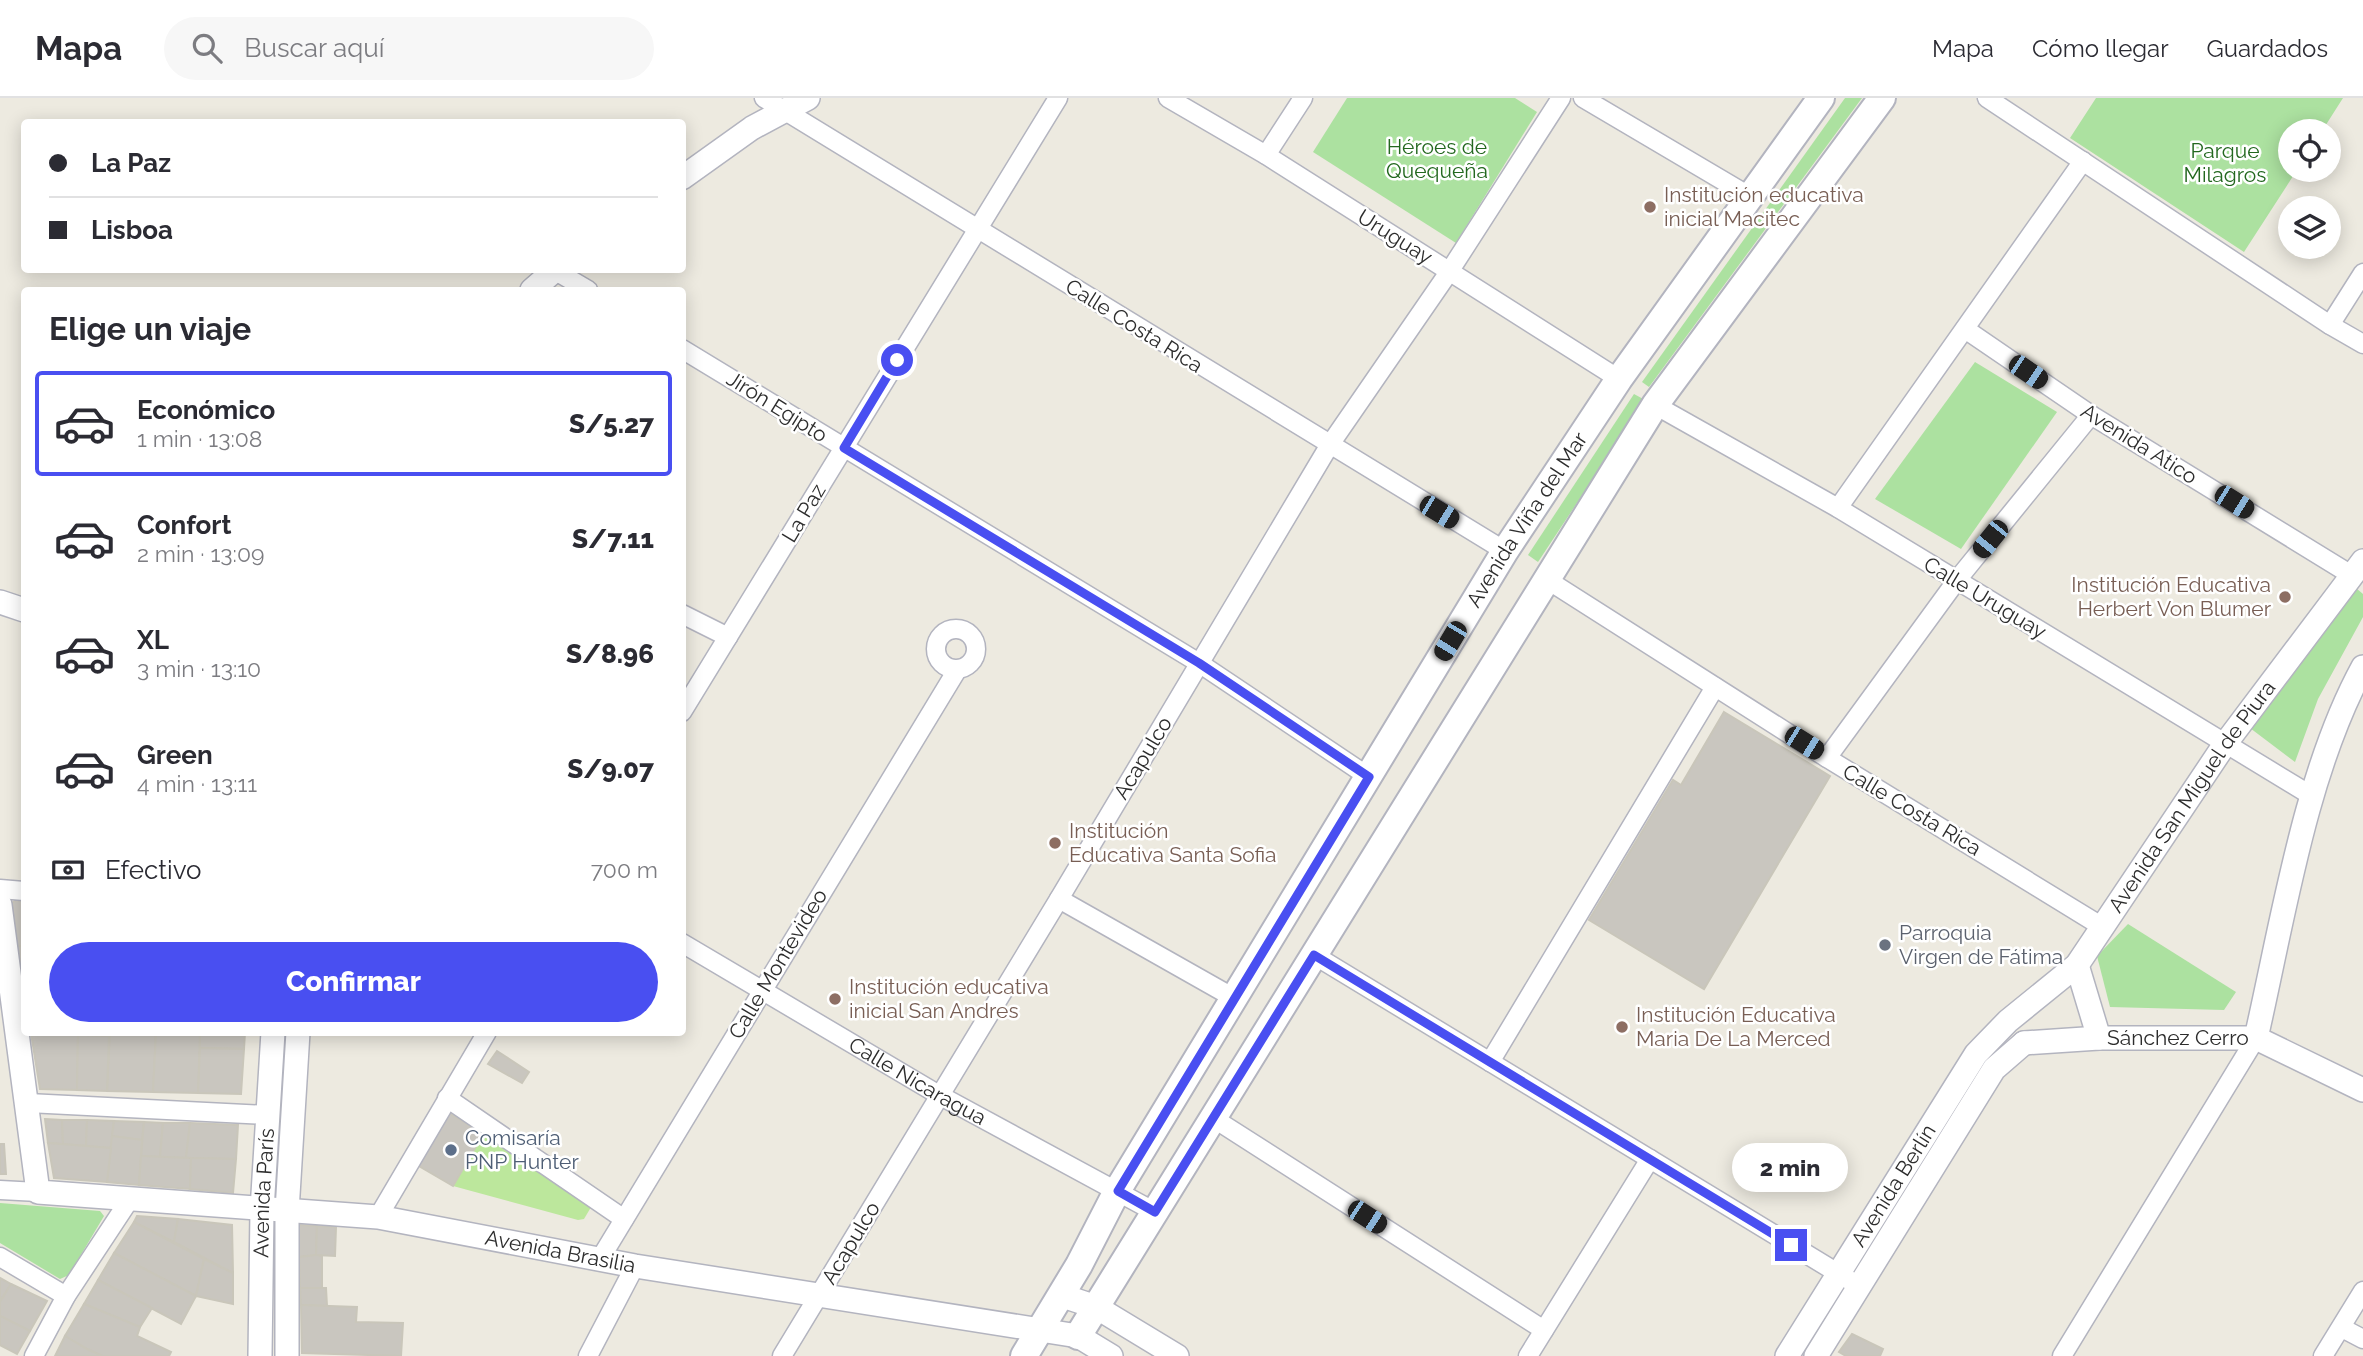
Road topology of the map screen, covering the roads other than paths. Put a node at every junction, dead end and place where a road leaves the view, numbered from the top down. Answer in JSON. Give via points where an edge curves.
{"nodes":[{"id":1,"x":764,"y":98,"type":"edge"},
{"id":2,"x":808,"y":98,"type":"edge"},
{"id":3,"x":1058,"y":98,"type":"edge"},
{"id":4,"x":1168,"y":98,"type":"edge"},
{"id":5,"x":1303,"y":98,"type":"edge"},
{"id":6,"x":1561,"y":98,"type":"edge"},
{"id":7,"x":1583,"y":98,"type":"edge"},
{"id":8,"x":1821,"y":98,"type":"edge"},
{"id":9,"x":1882,"y":98,"type":"edge"},
{"id":10,"x":1987,"y":98,"type":"edge"},
{"id":11,"x":787,"y":112,"type":"junction"},
{"id":12,"x":1266,"y":155,"type":"junction"},
{"id":13,"x":2083,"y":161,"type":"junction"},
{"id":14,"x":686,"y":175,"type":"edge"},
{"id":15,"x":1749,"y":196,"type":"junction"},
{"id":16,"x":977,"y":229,"type":"junction"},
{"id":17,"x":1449,"y":272,"type":"junction"},
{"id":18,"x":552,"y":273,"type":"edge"},
{"id":19,"x":560,"y":273,"type":"edge"},
{"id":20,"x":2363,"y":273,"type":"edge"},
{"id":21,"x":535,"y":287,"type":"edge"},
{"id":22,"x":583,"y":287,"type":"edge"},
{"id":23,"x":2330,"y":326,"type":"junction"},
{"id":24,"x":1965,"y":329,"type":"junction"},
{"id":25,"x":2363,"y":344,"type":"edge"},
{"id":26,"x":686,"y":351,"type":"edge"},
{"id":27,"x":1619,"y":379,"type":"junction"},
{"id":28,"x":1655,"y":405,"type":"junction"},
{"id":29,"x":2091,"y":415,"type":"junction"},
{"id":30,"x":1329,"y":446,"type":"junction"},
{"id":31,"x":844,"y":448,"type":"junction"},
{"id":32,"x":1838,"y":508,"type":"junction"},
{"id":33,"x":1505,"y":551,"type":"junction"},
{"id":34,"x":2358,"y":569,"type":"edge"},
{"id":35,"x":1546,"y":579,"type":"junction"},
{"id":36,"x":1957,"y":580,"type":"junction"},
{"id":37,"x":0,"y":602,"type":"edge"},
{"id":38,"x":21,"y":609,"type":"edge"},
{"id":39,"x":686,"y":616,"type":"edge"},
{"id":40,"x":729,"y":637,"type":"junction"},
{"id":41,"x":1199,"y":663,"type":"junction"},
{"id":42,"x":2363,"y":667,"type":"edge"},
{"id":43,"x":957,"y":670,"type":"dead end"},
{"id":44,"x":1715,"y":687,"type":"junction"},
{"id":45,"x":686,"y":706,"type":"edge"},
{"id":46,"x":2225,"y":744,"type":"junction"},
{"id":47,"x":1827,"y":758,"type":"junction"},
{"id":48,"x":1369,"y":777,"type":"junction"},
{"id":49,"x":2312,"y":796,"type":"junction"},
{"id":50,"x":0,"y":889,"type":"edge"},
{"id":51,"x":21,"y":891,"type":"edge"},
{"id":52,"x":1059,"y":899,"type":"junction"},
{"id":53,"x":0,"y":905,"type":"edge"},
{"id":54,"x":2101,"y":926,"type":"junction"},
{"id":55,"x":686,"y":945,"type":"edge"},
{"id":56,"x":1314,"y":955,"type":"junction"},
{"id":57,"x":2077,"y":965,"type":"junction"},
{"id":58,"x":762,"y":989,"type":"junction"},
{"id":59,"x":1234,"y":999,"type":"junction"},
{"id":60,"x":2008,"y":1021,"type":"junction"},
{"id":61,"x":273,"y":1036,"type":"edge"},
{"id":62,"x":298,"y":1036,"type":"edge"},
{"id":63,"x":485,"y":1036,"type":"edge"},
{"id":64,"x":2099,"y":1038,"type":"junction"},
{"id":65,"x":2256,"y":1038,"type":"junction"},
{"id":66,"x":2024,"y":1042,"type":"junction"},
{"id":67,"x":1490,"y":1062,"type":"junction"},
{"id":68,"x":2363,"y":1090,"type":"edge"},
{"id":69,"x":939,"y":1095,"type":"junction"},
{"id":70,"x":447,"y":1098,"type":"junction"},
{"id":71,"x":28,"y":1103,"type":"junction"},
{"id":72,"x":268,"y":1115,"type":"junction"},
{"id":73,"x":1213,"y":1118,"type":"junction"},
{"id":74,"x":1650,"y":1159,"type":"junction"},
{"id":75,"x":0,"y":1190,"type":"edge"},
{"id":76,"x":1118,"y":1191,"type":"junction"},
{"id":77,"x":38,"y":1192,"type":"junction"},
{"id":78,"x":130,"y":1199,"type":"junction"},
{"id":79,"x":262,"y":1210,"type":"junction"},
{"id":80,"x":287,"y":1211,"type":"junction"},
{"id":81,"x":1155,"y":1212,"type":"junction"},
{"id":82,"x":378,"y":1217,"type":"junction"},
{"id":83,"x":624,"y":1219,"type":"junction"},
{"id":84,"x":0,"y":1257,"type":"edge"},
{"id":85,"x":600,"y":1259,"type":"junction"},
{"id":86,"x":635,"y":1266,"type":"junction"},
{"id":87,"x":1838,"y":1274,"type":"junction"},
{"id":88,"x":1859,"y":1286,"type":"junction"},
{"id":89,"x":2363,"y":1291,"type":"edge"},
{"id":90,"x":820,"y":1294,"type":"junction"},
{"id":91,"x":1060,"y":1295,"type":"junction"},
{"id":92,"x":66,"y":1296,"type":"junction"},
{"id":93,"x":1096,"y":1307,"type":"junction"},
{"id":94,"x":2342,"y":1328,"type":"junction"},
{"id":95,"x":1040,"y":1330,"type":"junction"},
{"id":96,"x":1544,"y":1330,"type":"junction"},
{"id":97,"x":1078,"y":1336,"type":"junction"},
{"id":98,"x":2363,"y":1339,"type":"edge"},
{"id":99,"x":34,"y":1356,"type":"edge"},
{"id":100,"x":260,"y":1356,"type":"edge"},
{"id":101,"x":287,"y":1356,"type":"edge"},
{"id":102,"x":588,"y":1356,"type":"edge"},
{"id":103,"x":782,"y":1356,"type":"edge"},
{"id":104,"x":1024,"y":1356,"type":"edge"},
{"id":105,"x":1111,"y":1356,"type":"edge"},
{"id":106,"x":1177,"y":1356,"type":"edge"},
{"id":107,"x":1528,"y":1356,"type":"edge"},
{"id":108,"x":1787,"y":1356,"type":"edge"},
{"id":109,"x":1816,"y":1356,"type":"edge"},
{"id":110,"x":2062,"y":1356,"type":"edge"},
{"id":111,"x":2323,"y":1356,"type":"edge"}],
"edges":[{"from":1,"to":11,"type":"street","name":"Calle Costa Rica"},
{"from":2,"to":11,"type":"street"},
{"from":3,"to":16,"type":"street","name":"La Paz"},
{"from":4,"to":12,"type":"street","name":"Uruguay"},
{"from":5,"to":12,"type":"street"},
{"from":6,"to":17,"type":"street","name":"Acapulco"},
{"from":7,"to":15,"type":"street"},
{"from":8,"to":15,"type":"main road","name":"Avenida Viña del Mar"},
{"from":9,"to":28,"type":"main road"},
{"from":10,"to":13,"type":"street"},
{"from":11,"to":14,"type":"street","via":[[752,128]]},
{"from":11,"to":16,"type":"street","name":"Calle Costa Rica"},
{"from":12,"to":17,"type":"street","name":"Uruguay"},
{"from":13,"to":23,"type":"street"},
{"from":13,"to":24,"type":"street"},
{"from":15,"to":27,"type":"main road","name":"Avenida Viña del Mar"},
{"from":16,"to":30,"type":"street","name":"Calle Costa Rica"},
{"from":16,"to":31,"type":"street","name":"La Paz"},
{"from":17,"to":27,"type":"street","name":"Uruguay"},
{"from":17,"to":30,"type":"street","name":"Acapulco"},
{"from":18,"to":21,"type":"street"},
{"from":19,"to":22,"type":"street"},
{"from":20,"to":23,"type":"street"},
{"from":23,"to":25,"type":"street"},
{"from":24,"to":29,"type":"street","name":"Avenida Atico"},
{"from":24,"to":32,"type":"street"},
{"from":26,"to":31,"type":"street","name":"Jirón Egipto"},
{"from":27,"to":33,"type":"main road","name":"Avenida Viña del Mar"},
{"from":28,"to":32,"type":"street","name":"Calle Uruguay"},
{"from":28,"to":35,"type":"main road"},
{"from":29,"to":34,"type":"street","name":"Avenida Atico"},
{"from":29,"to":36,"type":"street"},
{"from":30,"to":33,"type":"street","name":"Calle Costa Rica"},
{"from":30,"to":41,"type":"street","name":"Acapulco"},
{"from":31,"to":40,"type":"street","name":"La Paz"},
{"from":31,"to":41,"type":"street","name":"Jirón Egipto"},
{"from":32,"to":36,"type":"street","name":"Calle Uruguay"},
{"from":33,"to":48,"type":"main road","name":"Avenida Viña del Mar"},
{"from":34,"to":46,"type":"street","name":"Avenida San Miguel de Piura"},
{"from":35,"to":44,"type":"street","name":"Calle Costa Rica"},
{"from":35,"to":56,"type":"main road"},
{"from":36,"to":46,"type":"street","name":"Calle Uruguay"},
{"from":36,"to":47,"type":"street"},
{"from":37,"to":38,"type":"street"},
{"from":39,"to":40,"type":"street"},
{"from":40,"to":45,"type":"street","name":"La Paz"},
{"from":41,"to":48,"type":"street","name":"Jirón Egipto"},
{"from":41,"to":52,"type":"street","name":"Acapulco"},
{"from":42,"to":49,"type":"street","via":[[2344,701]]},
{"from":43,"to":58,"type":"street","name":"Calle Montevideo"},
{"from":44,"to":47,"type":"street","name":"Calle Costa Rica"},
{"from":44,"to":67,"type":"street"},
{"from":46,"to":49,"type":"street","name":"Calle Uruguay"},
{"from":46,"to":54,"type":"street","name":"Avenida San Miguel de Piura"},
{"from":47,"to":54,"type":"street","name":"Calle Costa Rica"},
{"from":48,"to":59,"type":"main road","name":"Avenida Viña del Mar"},
{"from":49,"to":65,"type":"street"},
{"from":50,"to":51,"type":"street"},
{"from":52,"to":59,"type":"street"},
{"from":52,"to":69,"type":"street","name":"Acapulco"},
{"from":53,"to":71,"type":"street"},
{"from":54,"to":57,"type":"street","name":"Avenida San Miguel de Piura"},
{"from":55,"to":58,"type":"street","name":"Calle Nicaragua"},
{"from":56,"to":67,"type":"street"},
{"from":56,"to":73,"type":"main road"},
{"from":57,"to":60,"type":"street","name":"Avenida San Miguel de Piura"},
{"from":57,"to":64,"type":"street"},
{"from":58,"to":69,"type":"street","name":"Calle Nicaragua"},
{"from":58,"to":83,"type":"street","name":"Calle Montevideo"},
{"from":59,"to":76,"type":"main road","name":"Avenida Viña del Mar"},
{"from":60,"to":66,"type":"street"},
{"from":60,"to":87,"type":"street","name":"Avenida Berlín","via":[[1976,1054]]},
{"from":61,"to":72,"type":"street","name":"Avenida París"},
{"from":62,"to":80,"type":"street","name":"Avenida París"},
{"from":63,"to":70,"type":"street"},
{"from":64,"to":65,"type":"street","name":"Sánchez Cerro"},
{"from":64,"to":66,"type":"street","name":"Sánchez Cerro"},
{"from":65,"to":68,"type":"street","name":"Sánchez Cerro"},
{"from":65,"to":110,"type":"street"},
{"from":66,"to":88,"type":"street","name":"Avenida Berlín","via":[[1994,1069]]},
{"from":67,"to":74,"type":"street"},
{"from":69,"to":76,"type":"street","name":"Calle Nicaragua"},
{"from":69,"to":90,"type":"street","name":"Acapulco"},
{"from":70,"to":82,"type":"street"},
{"from":70,"to":83,"type":"street"},
{"from":71,"to":72,"type":"street"},
{"from":71,"to":77,"type":"street"},
{"from":72,"to":79,"type":"street","name":"Avenida París"},
{"from":73,"to":81,"type":"main road"},
{"from":73,"to":96,"type":"street"},
{"from":74,"to":87,"type":"street"},
{"from":74,"to":96,"type":"street"},
{"from":75,"to":77,"type":"street","name":"Avenida Brasilia"},
{"from":76,"to":81,"type":"street","name":"Calle Nicaragua"},
{"from":76,"to":91,"type":"main road","name":"Avenida Viña del Mar"},
{"from":77,"to":78,"type":"street","name":"Avenida Brasilia"},
{"from":78,"to":79,"type":"street","name":"Avenida Brasilia"},
{"from":78,"to":92,"type":"street"},
{"from":79,"to":80,"type":"street","name":"Avenida Brasilia"},
{"from":79,"to":100,"type":"street","name":"Avenida París"},
{"from":80,"to":82,"type":"street","name":"Avenida Brasilia"},
{"from":80,"to":101,"type":"street","name":"Avenida París"},
{"from":81,"to":93,"type":"main road"},
{"from":82,"to":85,"type":"street","name":"Avenida Brasilia"},
{"from":83,"to":85,"type":"street","name":"Calle Montevideo"},
{"from":84,"to":92,"type":"street"},
{"from":85,"to":86,"type":"street","name":"Avenida Brasilia"},
{"from":86,"to":90,"type":"street","name":"Avenida Brasilia"},
{"from":86,"to":102,"type":"street"},
{"from":87,"to":88,"type":"street"},
{"from":87,"to":108,"type":"street","name":"Avenida Berlín"},
{"from":88,"to":109,"type":"street","name":"Avenida Berlín"},
{"from":89,"to":94,"type":"street"},
{"from":90,"to":95,"type":"street","name":"Avenida Brasilia"},
{"from":90,"to":103,"type":"street","name":"Acapulco"},
{"from":91,"to":93,"type":"street"},
{"from":91,"to":95,"type":"main road","name":"Avenida Viña del Mar"},
{"from":92,"to":99,"type":"street"},
{"from":93,"to":97,"type":"main road"},
{"from":93,"to":106,"type":"street"},
{"from":94,"to":98,"type":"street"},
{"from":94,"to":111,"type":"street"},
{"from":95,"to":97,"type":"street","name":"Avenida Brasilia"},
{"from":95,"to":104,"type":"main road","name":"Avenida Viña del Mar"},
{"from":96,"to":107,"type":"street"},
{"from":97,"to":105,"type":"street","name":"Avenida Brasilia"}]}
